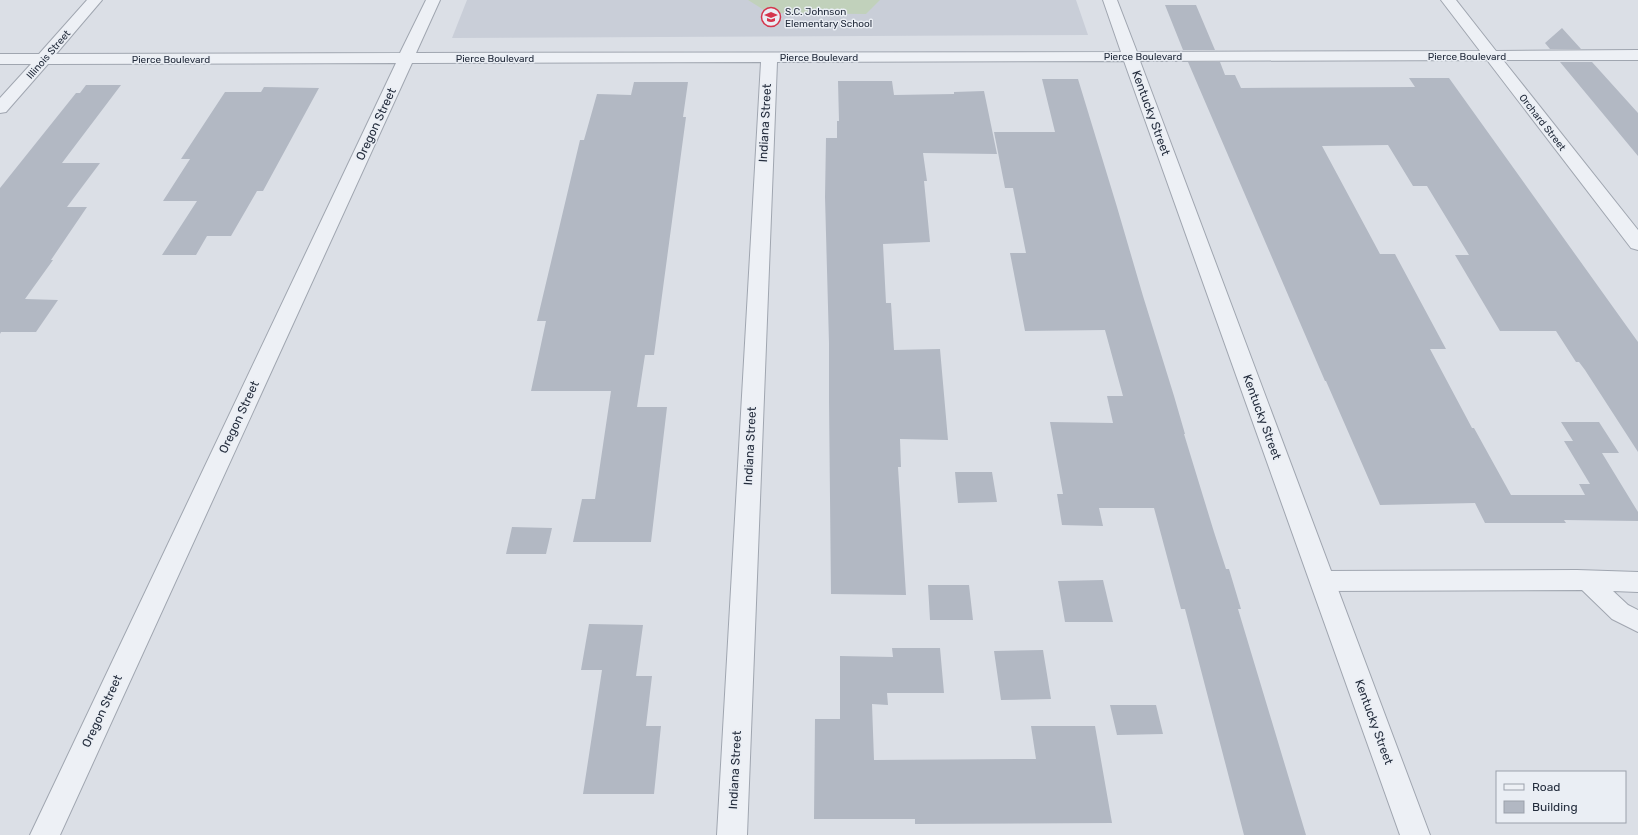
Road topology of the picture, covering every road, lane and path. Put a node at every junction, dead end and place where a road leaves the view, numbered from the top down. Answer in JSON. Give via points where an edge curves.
{"nodes":[{"id":1,"x":95,"y":0,"type":"edge"},
{"id":2,"x":433,"y":0,"type":"edge"},
{"id":3,"x":1110,"y":0,"type":"edge"},
{"id":4,"x":1448,"y":0,"type":"edge"},
{"id":5,"x":1638,"y":55,"type":"edge"},
{"id":6,"x":1130,"y":56,"type":"junction"},
{"id":7,"x":1491,"y":56,"type":"junction"},
{"id":8,"x":769,"y":57,"type":"junction"},
{"id":9,"x":406,"y":58,"type":"junction"},
{"id":10,"x":0,"y":59,"type":"edge"},
{"id":11,"x":43,"y":59,"type":"junction"},
{"id":12,"x":0,"y":108,"type":"edge"},
{"id":13,"x":1638,"y":243,"type":"edge"},
{"id":14,"x":1322,"y":581,"type":"junction"},
{"id":15,"x":1587,"y":581,"type":"junction"},
{"id":16,"x":1638,"y":582,"type":"edge"},
{"id":17,"x":1638,"y":622,"type":"edge"},
{"id":18,"x":45,"y":835,"type":"edge"},
{"id":19,"x":732,"y":835,"type":"edge"},
{"id":20,"x":1415,"y":835,"type":"edge"}],
"edges":[{"from":1,"to":11,"type":"street","name":"Illinois Street"},
{"from":2,"to":9,"type":"street","name":"Oregon Street"},
{"from":3,"to":6,"type":"street","name":"Kentucky Street"},
{"from":4,"to":7,"type":"street","name":"Orchard Street"},
{"from":5,"to":7,"type":"street","name":"Pierce Boulevard"},
{"from":6,"to":7,"type":"street","name":"Pierce Boulevard"},
{"from":6,"to":8,"type":"street","name":"Pierce Boulevard"},
{"from":6,"to":14,"type":"street","name":"Kentucky Street"},
{"from":7,"to":13,"type":"street","name":"Orchard Street"},
{"from":8,"to":9,"type":"street","name":"Pierce Boulevard"},
{"from":8,"to":19,"type":"street","name":"Indiana Street"},
{"from":9,"to":11,"type":"street","name":"Pierce Boulevard"},
{"from":9,"to":18,"type":"street","name":"Oregon Street"},
{"from":10,"to":11,"type":"street","name":"Pierce Boulevard"},
{"from":11,"to":12,"type":"street","name":"Illinois Street"},
{"from":14,"to":15,"type":"lane"},
{"from":14,"to":20,"type":"street","name":"Kentucky Street"},
{"from":15,"to":16,"type":"lane"},
{"from":15,"to":17,"type":"lane","via":[[1620,612]]}]}
